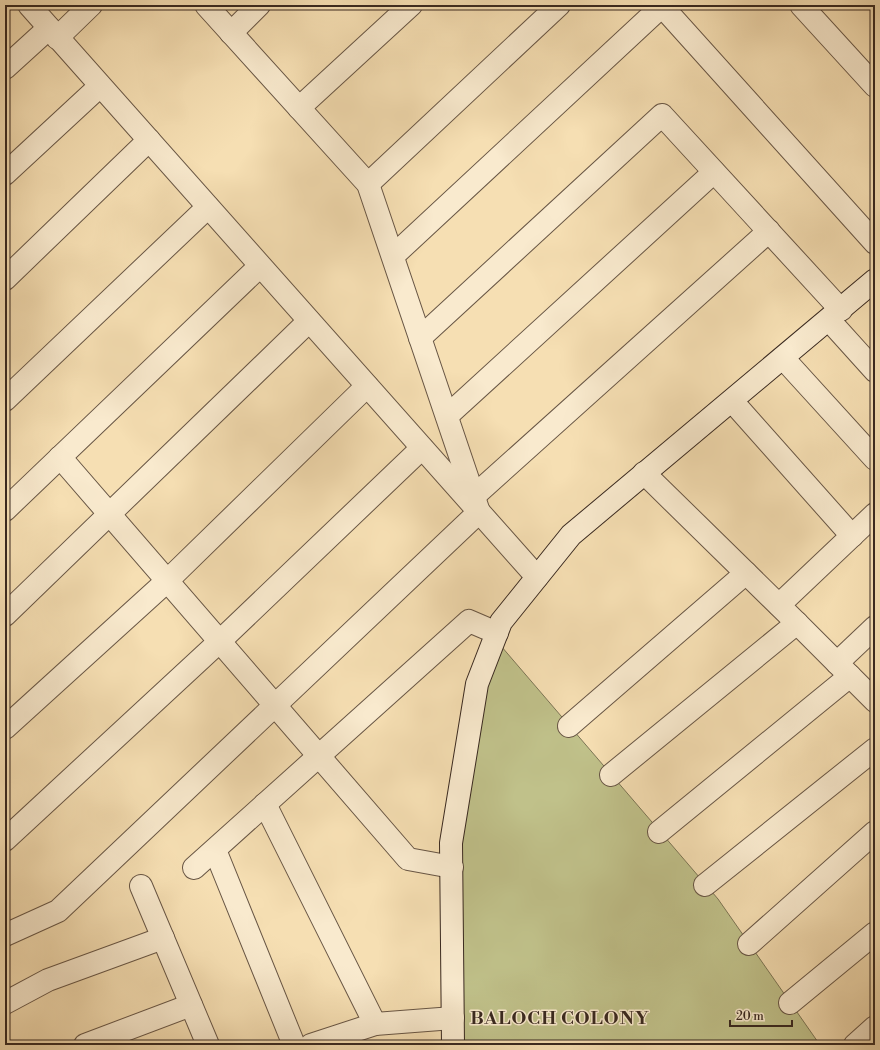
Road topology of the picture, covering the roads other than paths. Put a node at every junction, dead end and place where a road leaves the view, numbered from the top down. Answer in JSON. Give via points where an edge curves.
{"nodes":[{"id":1,"x":28,"y":5,"type":"edge"},
{"id":2,"x":91,"y":5,"type":"edge"},
{"id":3,"x":206,"y":5,"type":"edge"},
{"id":4,"x":259,"y":5,"type":"edge"},
{"id":5,"x":411,"y":5,"type":"edge"},
{"id":6,"x":559,"y":5,"type":"edge"},
{"id":7,"x":801,"y":5,"type":"edge"},
{"id":8,"x":662,"y":6,"type":"edge"},
{"id":9,"x":231,"y":32,"type":"junction"},
{"id":10,"x":53,"y":33,"type":"junction"},
{"id":11,"x":5,"y":68,"type":"edge"},
{"id":12,"x":100,"y":86,"type":"junction"},
{"id":13,"x":875,"y":86,"type":"edge"},
{"id":14,"x":299,"y":108,"type":"junction"},
{"id":15,"x":149,"y":140,"type":"junction"},
{"id":16,"x":714,"y":172,"type":"junction"},
{"id":17,"x":5,"y":174,"type":"edge"},
{"id":18,"x":368,"y":184,"type":"junction"},
{"id":19,"x":208,"y":207,"type":"junction"},
{"id":20,"x":769,"y":231,"type":"junction"},
{"id":21,"x":875,"y":243,"type":"edge"},
{"id":22,"x":393,"y":256,"type":"junction"},
{"id":23,"x":260,"y":266,"type":"junction"},
{"id":24,"x":5,"y":279,"type":"edge"},
{"id":25,"x":872,"y":289,"type":"edge"},
{"id":26,"x":835,"y":315,"type":"junction"},
{"id":27,"x":310,"y":321,"type":"junction"},
{"id":28,"x":420,"y":338,"type":"junction"},
{"id":29,"x":784,"y":358,"type":"junction"},
{"id":30,"x":875,"y":371,"type":"edge"},
{"id":31,"x":367,"y":386,"type":"junction"},
{"id":32,"x":5,"y":400,"type":"edge"},
{"id":33,"x":732,"y":401,"type":"junction"},
{"id":34,"x":447,"y":416,"type":"junction"},
{"id":35,"x":422,"y":448,"type":"junction"},
{"id":36,"x":60,"y":457,"type":"junction"},
{"id":37,"x":875,"y":459,"type":"edge"},
{"id":38,"x":644,"y":473,"type":"junction"},
{"id":39,"x":476,"y":504,"type":"junction"},
{"id":40,"x":5,"y":510,"type":"edge"},
{"id":41,"x":109,"y":514,"type":"junction"},
{"id":42,"x":875,"y":514,"type":"edge"},
{"id":43,"x":852,"y":536,"type":"junction"},
{"id":44,"x":746,"y":573,"type":"junction"},
{"id":45,"x":537,"y":577,"type":"junction"},
{"id":46,"x":167,"y":581,"type":"junction"},
{"id":47,"x":779,"y":605,"type":"junction"},
{"id":48,"x":5,"y":615,"type":"edge"},
{"id":49,"x":797,"y":623,"type":"junction"},
{"id":50,"x":875,"y":627,"type":"edge"},
{"id":51,"x":497,"y":633,"type":"junction"},
{"id":52,"x":220,"y":642,"type":"junction"},
{"id":53,"x":844,"y":670,"type":"junction"},
{"id":54,"x":875,"y":701,"type":"edge"},
{"id":55,"x":275,"y":705,"type":"junction"},
{"id":56,"x":569,"y":726,"type":"dead end"},
{"id":57,"x":5,"y":728,"type":"edge"},
{"id":58,"x":875,"y":749,"type":"edge"},
{"id":59,"x":319,"y":756,"type":"junction"},
{"id":60,"x":611,"y":775,"type":"dead end"},
{"id":61,"x":265,"y":804,"type":"junction"},
{"id":62,"x":659,"y":832,"type":"dead end"},
{"id":63,"x":875,"y":832,"type":"edge"},
{"id":64,"x":5,"y":840,"type":"edge"},
{"id":65,"x":215,"y":850,"type":"junction"},
{"id":66,"x":452,"y":867,"type":"junction"},
{"id":67,"x":194,"y":868,"type":"dead end"},
{"id":68,"x":705,"y":885,"type":"dead end"},
{"id":69,"x":141,"y":886,"type":"dead end"},
{"id":70,"x":875,"y":933,"type":"edge"},
{"id":71,"x":5,"y":935,"type":"edge"},
{"id":72,"x":163,"y":938,"type":"junction"},
{"id":73,"x":749,"y":944,"type":"dead end"},
{"id":74,"x":5,"y":1003,"type":"edge"},
{"id":75,"x":790,"y":1003,"type":"dead end"},
{"id":76,"x":191,"y":1005,"type":"junction"},
{"id":77,"x":453,"y":1018,"type":"junction"},
{"id":78,"x":375,"y":1024,"type":"junction"},
{"id":79,"x":875,"y":1027,"type":"edge"},
{"id":80,"x":85,"y":1045,"type":"edge"},
{"id":81,"x":208,"y":1045,"type":"edge"},
{"id":82,"x":294,"y":1045,"type":"edge"},
{"id":83,"x":311,"y":1045,"type":"edge"},
{"id":84,"x":453,"y":1045,"type":"edge"},
{"id":85,"x":855,"y":1045,"type":"edge"}],
"edges":[{"from":1,"to":10,"type":"street"},
{"from":2,"to":10,"type":"street"},
{"from":3,"to":9,"type":"street"},
{"from":4,"to":9,"type":"street"},
{"from":5,"to":14,"type":"street"},
{"from":6,"to":18,"type":"street"},
{"from":7,"to":13,"type":"street"},
{"from":8,"to":21,"type":"street"},
{"from":8,"to":22,"type":"street"},
{"from":9,"to":14,"type":"street"},
{"from":10,"to":11,"type":"street"},
{"from":10,"to":12,"type":"street"},
{"from":12,"to":15,"type":"street"},
{"from":12,"to":17,"type":"street"},
{"from":14,"to":18,"type":"street"},
{"from":15,"to":19,"type":"street"},
{"from":15,"to":24,"type":"street"},
{"from":16,"to":20,"type":"street"},
{"from":16,"to":28,"type":"street","via":[[662,115]]},
{"from":16,"to":34,"type":"street"},
{"from":18,"to":22,"type":"street"},
{"from":19,"to":23,"type":"street"},
{"from":19,"to":32,"type":"street"},
{"from":20,"to":26,"type":"street"},
{"from":20,"to":39,"type":"street"},
{"from":22,"to":28,"type":"street"},
{"from":23,"to":27,"type":"street"},
{"from":23,"to":36,"type":"street"},
{"from":25,"to":26,"type":"street"},
{"from":26,"to":29,"type":"street"},
{"from":26,"to":30,"type":"street"},
{"from":27,"to":31,"type":"street"},
{"from":27,"to":41,"type":"street"},
{"from":28,"to":34,"type":"street"},
{"from":29,"to":33,"type":"street"},
{"from":29,"to":37,"type":"street"},
{"from":31,"to":35,"type":"street"},
{"from":31,"to":46,"type":"street"},
{"from":33,"to":38,"type":"street"},
{"from":33,"to":43,"type":"street"},
{"from":34,"to":39,"type":"street"},
{"from":35,"to":39,"type":"street"},
{"from":35,"to":52,"type":"street"},
{"from":36,"to":40,"type":"street"},
{"from":36,"to":41,"type":"street"},
{"from":38,"to":44,"type":"street"},
{"from":38,"to":45,"type":"street","via":[[571,535]]},
{"from":39,"to":45,"type":"street"},
{"from":39,"to":55,"type":"street"},
{"from":41,"to":46,"type":"street"},
{"from":41,"to":48,"type":"street"},
{"from":42,"to":43,"type":"street"},
{"from":43,"to":47,"type":"street"},
{"from":44,"to":47,"type":"street"},
{"from":44,"to":56,"type":"street"},
{"from":45,"to":51,"type":"street","via":[[501,622]]},
{"from":46,"to":52,"type":"street"},
{"from":46,"to":57,"type":"street"},
{"from":47,"to":49,"type":"street"},
{"from":49,"to":53,"type":"street"},
{"from":49,"to":60,"type":"street"},
{"from":50,"to":53,"type":"street"},
{"from":51,"to":59,"type":"street","via":[[469,621]]},
{"from":51,"to":66,"type":"street","via":[[477,684],[451,843]]},
{"from":52,"to":55,"type":"street"},
{"from":52,"to":64,"type":"street"},
{"from":53,"to":54,"type":"street"},
{"from":53,"to":62,"type":"street"},
{"from":55,"to":59,"type":"street"},
{"from":55,"to":71,"type":"street","via":[[58,911]]},
{"from":58,"to":68,"type":"street"},
{"from":59,"to":61,"type":"street"},
{"from":59,"to":66,"type":"street","via":[[408,859]]},
{"from":61,"to":65,"type":"street"},
{"from":61,"to":78,"type":"street"},
{"from":63,"to":73,"type":"street"},
{"from":65,"to":67,"type":"street"},
{"from":65,"to":82,"type":"street"},
{"from":66,"to":77,"type":"street"},
{"from":69,"to":72,"type":"street"},
{"from":70,"to":75,"type":"street"},
{"from":72,"to":74,"type":"street","via":[[48,980]]},
{"from":72,"to":76,"type":"street"},
{"from":76,"to":80,"type":"street"},
{"from":76,"to":81,"type":"street"},
{"from":77,"to":78,"type":"street"},
{"from":77,"to":84,"type":"street"},
{"from":78,"to":83,"type":"street"},
{"from":79,"to":85,"type":"street"}]}
